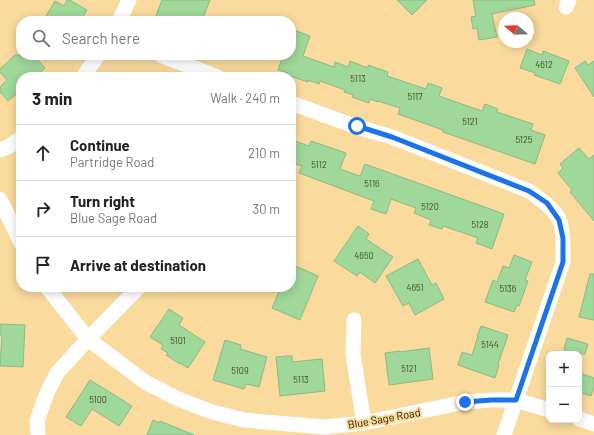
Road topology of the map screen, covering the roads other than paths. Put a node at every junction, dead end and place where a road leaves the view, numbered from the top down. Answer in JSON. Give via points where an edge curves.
{"nodes":[{"id":1,"x":130,"y":0,"type":"edge"},
{"id":2,"x":122,"y":16,"type":"edge"},
{"id":3,"x":95,"y":60,"type":"edge"},
{"id":4,"x":173,"y":60,"type":"edge"},
{"id":5,"x":86,"y":72,"type":"edge"},
{"id":6,"x":205,"y":72,"type":"edge"},
{"id":7,"x":296,"y":105,"type":"edge"},
{"id":8,"x":16,"y":141,"type":"edge"},
{"id":9,"x":0,"y":150,"type":"edge"},
{"id":10,"x":0,"y":199,"type":"edge"},
{"id":11,"x":16,"y":233,"type":"edge"},
{"id":12,"x":51,"y":292,"type":"edge"},
{"id":13,"x":134,"y":292,"type":"edge"},
{"id":14,"x":354,"y":320,"type":"dead end"},
{"id":15,"x":88,"y":339,"type":"junction"},
{"id":16,"x":516,"y":400,"type":"junction"},
{"id":17,"x":546,"y":409,"type":"edge"},
{"id":18,"x":582,"y":420,"type":"edge"},
{"id":19,"x":364,"y":423,"type":"junction"},
{"id":20,"x":594,"y":424,"type":"edge"},
{"id":21,"x":38,"y":435,"type":"edge"},
{"id":22,"x":504,"y":435,"type":"edge"}],
"edges":[{"from":1,"to":2,"type":"street"},
{"from":3,"to":5,"type":"street"},
{"from":4,"to":6,"type":"street"},
{"from":7,"to":16,"type":"street","via":[[392,137],[529,191],[547,203],[559,220],[563,238],[563,262]]},
{"from":8,"to":9,"type":"street"},
{"from":10,"to":11,"type":"street"},
{"from":12,"to":15,"type":"street","name":"Blue Sage Road"},
{"from":13,"to":15,"type":"street"},
{"from":14,"to":19,"type":"street","via":[[353,355]]},
{"from":15,"to":19,"type":"street","name":"Blue Sage Road","via":[[145,382],[178,400],[212,412],[244,420],[325,427]]},
{"from":15,"to":21,"type":"street","via":[[57,373],[37,421]]},
{"from":16,"to":17,"type":"street","name":"Blue Sage Road"},
{"from":16,"to":19,"type":"street","name":"Blue Sage Road","via":[[465,402]]},
{"from":16,"to":22,"type":"street"},
{"from":18,"to":20,"type":"street"}]}
